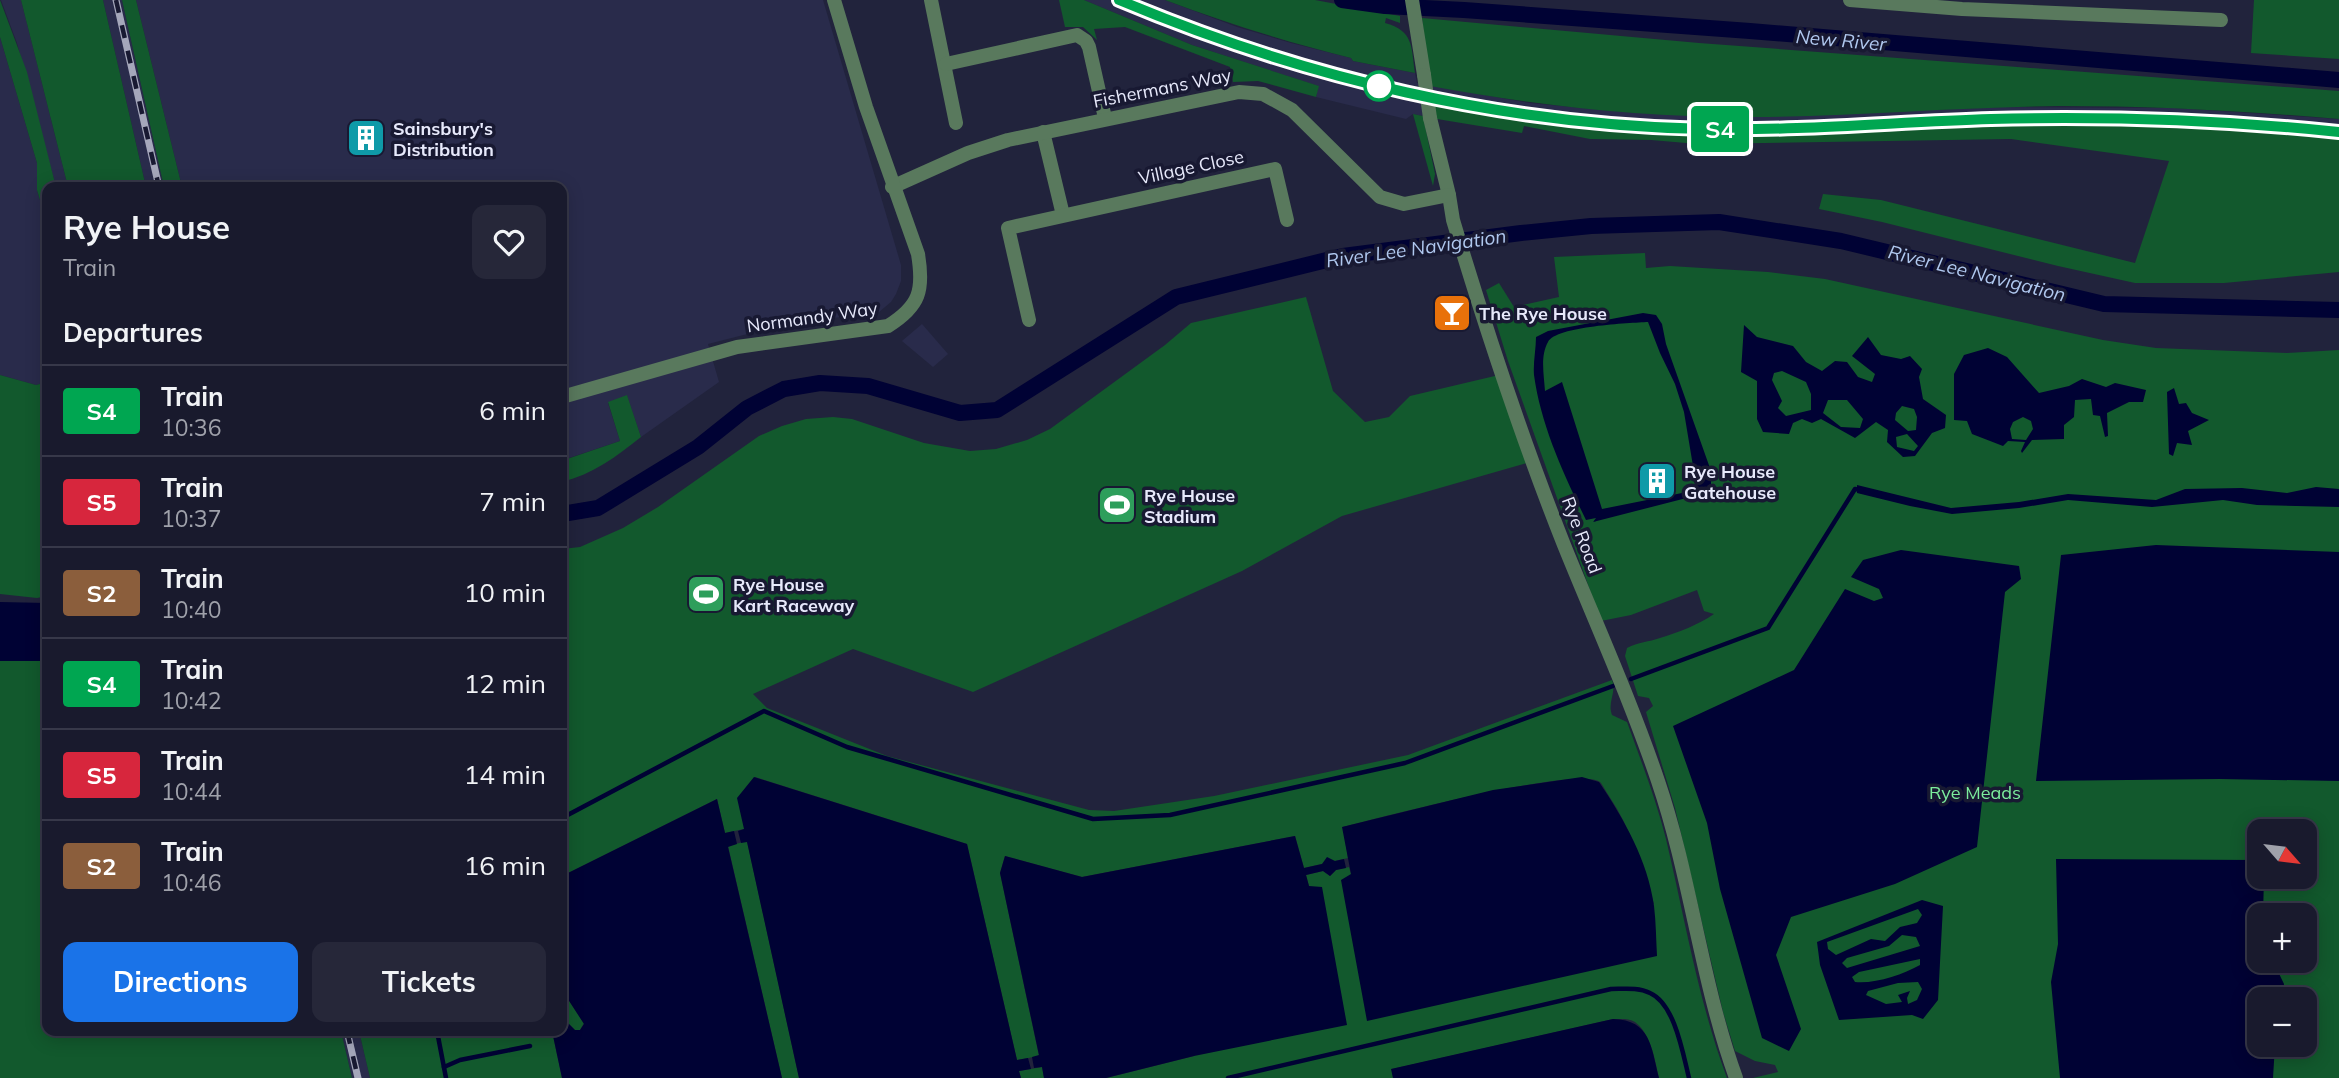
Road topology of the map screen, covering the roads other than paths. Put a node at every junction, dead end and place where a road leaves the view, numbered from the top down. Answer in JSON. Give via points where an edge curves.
{"nodes":[{"id":1,"x":834,"y":0,"type":"edge"},
{"id":2,"x":931,"y":0,"type":"edge"},
{"id":3,"x":1412,"y":0,"type":"edge"},
{"id":4,"x":1850,"y":0,"type":"edge"},
{"id":5,"x":2221,"y":20,"type":"dead end"},
{"id":6,"x":946,"y":64,"type":"junction"},
{"id":7,"x":1105,"y":118,"type":"junction"},
{"id":8,"x":956,"y":123,"type":"dead end"},
{"id":9,"x":1043,"y":132,"type":"junction"},
{"id":10,"x":892,"y":187,"type":"junction"},
{"id":11,"x":1449,"y":195,"type":"junction"},
{"id":12,"x":1063,"y":215,"type":"junction"},
{"id":13,"x":1287,"y":220,"type":"dead end"},
{"id":14,"x":1029,"y":320,"type":"dead end"},
{"id":15,"x":567,"y":396,"type":"edge"},
{"id":16,"x":1736,"y":1078,"type":"edge"}],
"edges":[{"from":1,"to":10,"type":"street","name":"Normandy Way"},
{"from":2,"to":6,"type":"street"},
{"from":3,"to":11,"type":"street","name":"Rye Road","bridge":true,"via":[[1430,118]]},
{"from":4,"to":5,"type":"street"},
{"from":6,"to":7,"type":"street","via":[[1077,35],[1090,47]]},
{"from":6,"to":8,"type":"street"},
{"from":7,"to":9,"type":"street","name":"Fishermans Way"},
{"from":7,"to":11,"type":"street","name":"Fishermans Way","via":[[1253,92],[1292,110],[1380,197],[1404,204]]},
{"from":9,"to":10,"type":"street","name":"Fishermans Way","via":[[968,153]]},
{"from":9,"to":12,"type":"street"},
{"from":10,"to":15,"type":"street","name":"Normandy Way","via":[[918,254],[921,275],[921,289],[905,316],[869,330],[737,347]]},
{"from":11,"to":16,"type":"street","name":"Rye Road","via":[[1505,383],[1659,784],[1714,1013]]},
{"from":12,"to":13,"type":"street","name":"Village Close","via":[[1275,169]]},
{"from":12,"to":14,"type":"street","name":"Village Close","via":[[1008,228]]}]}
